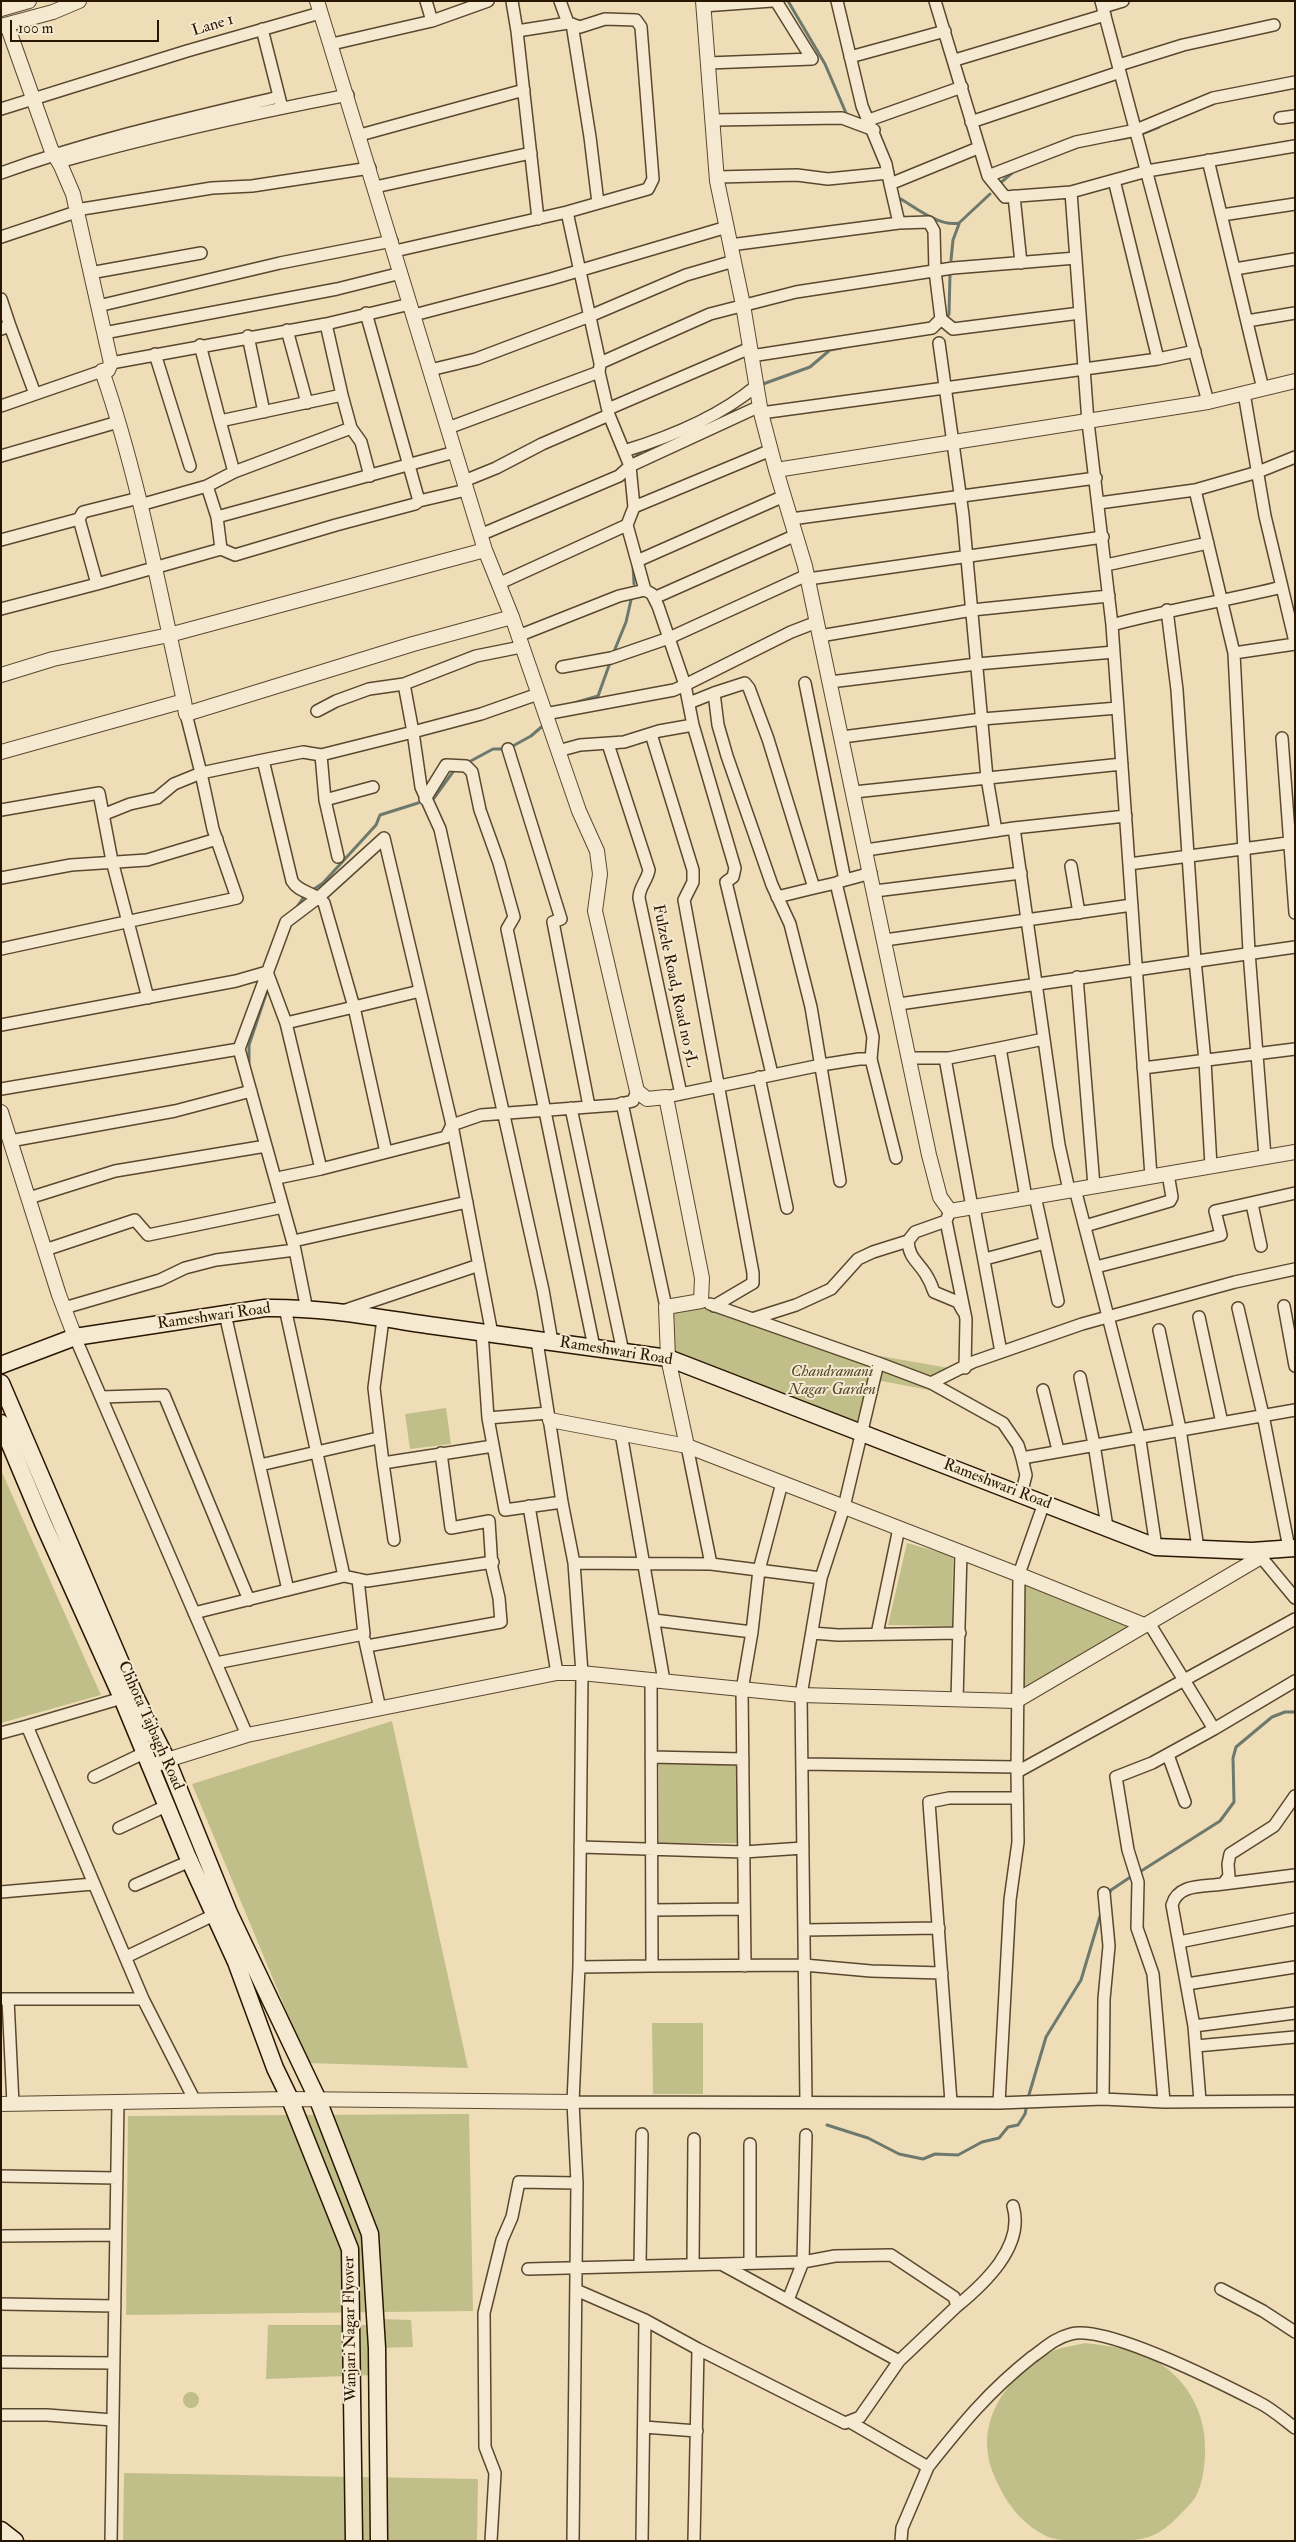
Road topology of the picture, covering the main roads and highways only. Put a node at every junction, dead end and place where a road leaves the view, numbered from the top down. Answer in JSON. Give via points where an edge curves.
{"nodes":[{"id":1,"x":1,"y":1365,"type":"edge"},
{"id":2,"x":1,"y":1383,"type":"edge"},
{"id":3,"x":1,"y":1423,"type":"edge"},
{"id":4,"x":1292,"y":1548,"type":"edge"},
{"id":5,"x":318,"y":2100,"type":"joint"},
{"id":6,"x":1,"y":2530,"type":"edge"},
{"id":7,"x":15,"y":2541,"type":"edge"},
{"id":8,"x":354,"y":2541,"type":"edge"},
{"id":9,"x":378,"y":2541,"type":"edge"}],
"edges":[{"from":1,"to":4,"type":"main road","name":"Rameshwari Road","via":[[75,1337],[285,1308],[594,1347],[668,1358],[1156,1547],[1264,1553]]},
{"from":2,"to":5,"type":"main road","name":"Chhota Tajbagh Road","via":[[135,1696],[167,1760],[229,1913]]},
{"from":3,"to":8,"type":"main road","name":"Wanjari Nagar Flyover","via":[[190,1861],[216,1914],[274,2068],[290,2099],[350,2249]]},
{"from":5,"to":9,"type":"main road","name":"Wanjari Nagar Flyover","via":[[370,2234],[377,2348]]},
{"from":6,"to":7,"type":"main road"}]}
